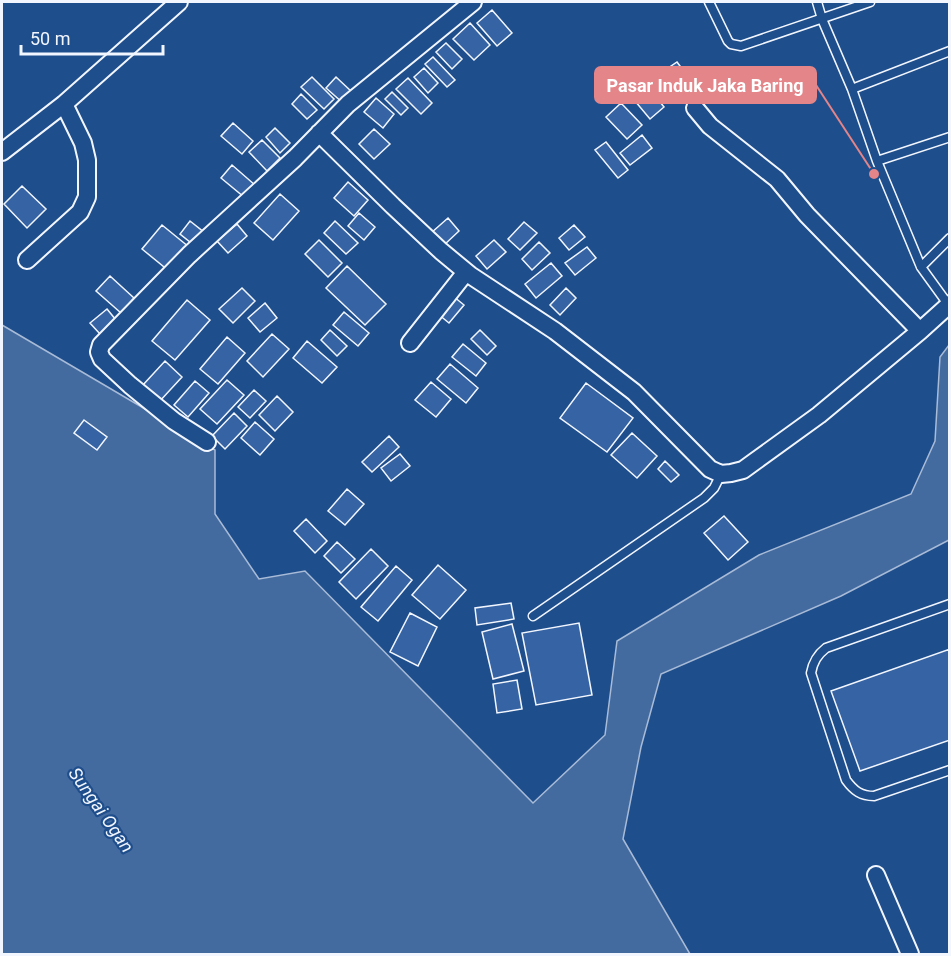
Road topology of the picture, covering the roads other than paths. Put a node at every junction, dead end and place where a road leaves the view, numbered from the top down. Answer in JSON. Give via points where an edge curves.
{"nodes":[{"id":1,"x":179,"y":2,"type":"edge"},
{"id":2,"x":473,"y":2,"type":"edge"},
{"id":3,"x":709,"y":2,"type":"edge"},
{"id":4,"x":817,"y":2,"type":"edge"},
{"id":5,"x":870,"y":2,"type":"edge"},
{"id":6,"x":822,"y":19,"type":"junction"},
{"id":7,"x":950,"y":51,"type":"edge"},
{"id":8,"x":852,"y":89,"type":"junction"},
{"id":9,"x":64,"y":104,"type":"junction"},
{"id":10,"x":695,"y":108,"type":"dead end"},
{"id":11,"x":319,"y":133,"type":"junction"},
{"id":12,"x":950,"y":137,"type":"edge"},
{"id":13,"x":2,"y":152,"type":"edge"},
{"id":14,"x":877,"y":161,"type":"junction"},
{"id":15,"x":950,"y":238,"type":"edge"},
{"id":16,"x":27,"y":260,"type":"dead end"},
{"id":17,"x":921,"y":267,"type":"junction"},
{"id":18,"x":466,"y":272,"type":"junction"},
{"id":19,"x":949,"y":306,"type":"edge"},
{"id":20,"x":920,"y":331,"type":"junction"},
{"id":21,"x":410,"y":343,"type":"dead end"},
{"id":22,"x":207,"y":442,"type":"dead end"},
{"id":23,"x":721,"y":474,"type":"junction"},
{"id":24,"x":950,"y":604,"type":"edge"},
{"id":25,"x":533,"y":616,"type":"dead end"},
{"id":26,"x":950,"y":770,"type":"edge"},
{"id":27,"x":876,"y":875,"type":"dead end"},
{"id":28,"x":910,"y":954,"type":"edge"}],
"edges":[{"from":1,"to":9,"type":"street"},
{"from":2,"to":11,"type":"street"},
{"from":3,"to":6,"type":"lane","via":[[725,38],[735,45],[748,45]]},
{"from":4,"to":6,"type":"lane"},
{"from":5,"to":6,"type":"lane"},
{"from":6,"to":8,"type":"lane"},
{"from":7,"to":8,"type":"lane"},
{"from":8,"to":14,"type":"lane"},
{"from":9,"to":13,"type":"street"},
{"from":9,"to":16,"type":"street","via":[[83,143],[87,197],[80,212]]},
{"from":10,"to":20,"type":"street","via":[[710,126],[777,179]]},
{"from":11,"to":18,"type":"street"},
{"from":11,"to":22,"type":"street","via":[[189,255],[101,345],[102,358],[130,385]]},
{"from":12,"to":14,"type":"lane"},
{"from":14,"to":17,"type":"lane"},
{"from":15,"to":17,"type":"lane"},
{"from":17,"to":19,"type":"lane"},
{"from":18,"to":21,"type":"street"},
{"from":18,"to":23,"type":"street","via":[[634,392],[710,469]]},
{"from":19,"to":20,"type":"street"},
{"from":20,"to":23,"type":"street","via":[[819,415],[743,470]]},
{"from":23,"to":25,"type":"lane","via":[[704,498]]},
{"from":24,"to":26,"type":"lane","via":[[826,648],[812,665],[811,674],[846,780],[858,793],[874,796]]},
{"from":27,"to":28,"type":"street"}]}
